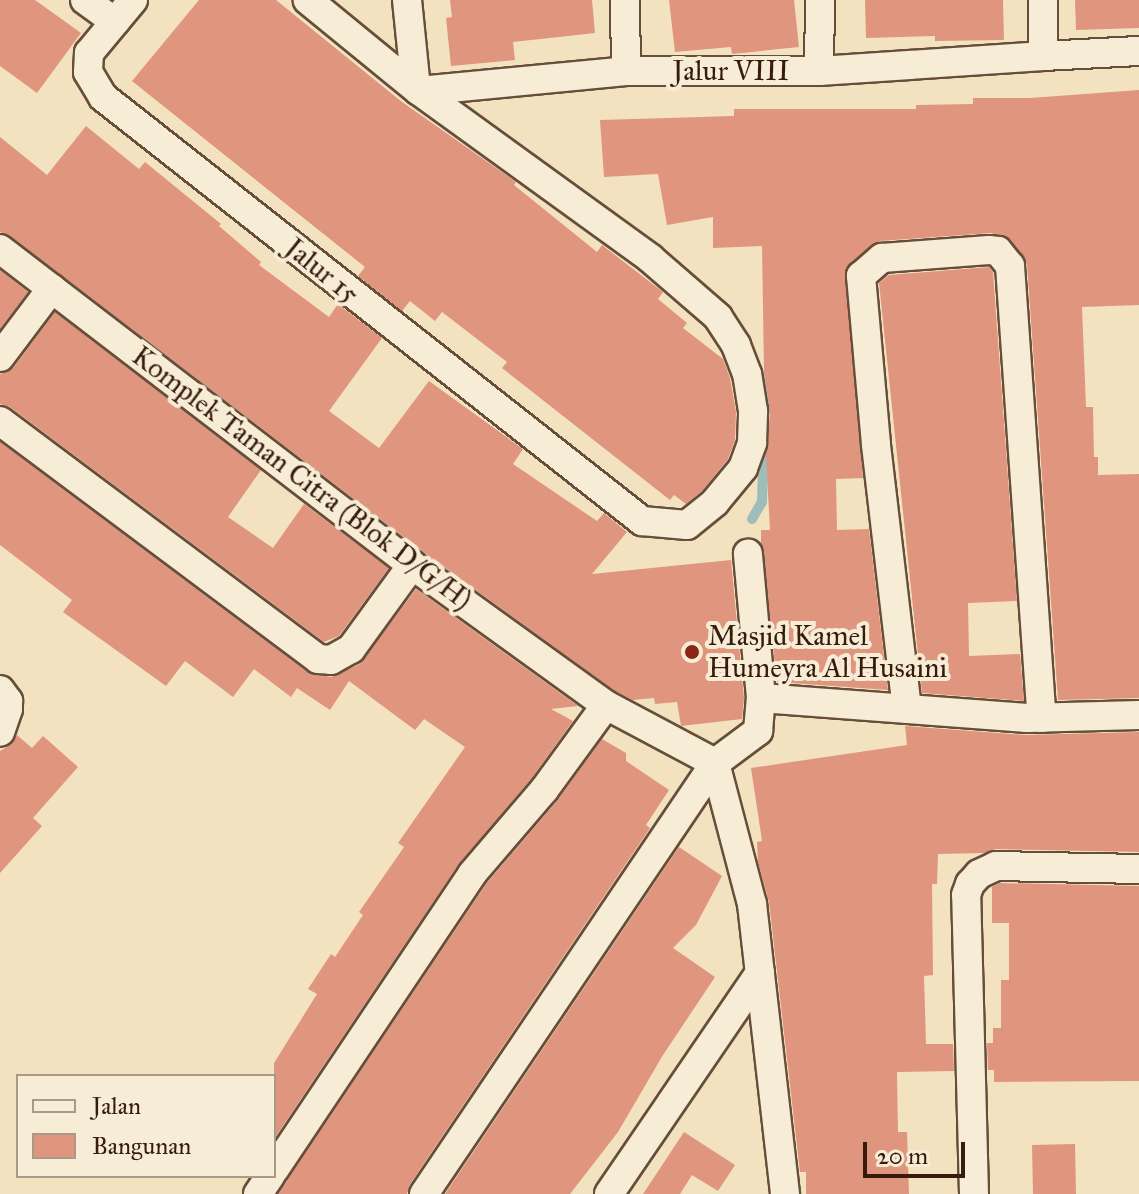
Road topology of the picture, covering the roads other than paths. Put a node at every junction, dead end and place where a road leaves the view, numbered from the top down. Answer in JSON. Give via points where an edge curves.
{"nodes":[{"id":1,"x":85,"y":0,"type":"edge"},
{"id":2,"x":133,"y":0,"type":"edge"},
{"id":3,"x":308,"y":0,"type":"edge"},
{"id":4,"x":407,"y":0,"type":"edge"},
{"id":5,"x":625,"y":0,"type":"edge"},
{"id":6,"x":820,"y":0,"type":"edge"},
{"id":7,"x":1043,"y":0,"type":"edge"},
{"id":8,"x":115,"y":22,"type":"junction"},
{"id":9,"x":1139,"y":51,"type":"edge"},
{"id":10,"x":1043,"y":56,"type":"junction"},
{"id":11,"x":626,"y":71,"type":"junction"},
{"id":12,"x":819,"y":71,"type":"junction"},
{"id":13,"x":417,"y":90,"type":"junction"},
{"id":14,"x":0,"y":249,"type":"edge"},
{"id":15,"x":52,"y":288,"type":"junction"},
{"id":16,"x":0,"y":357,"type":"edge"},
{"id":17,"x":0,"y":421,"type":"edge"},
{"id":18,"x":748,"y":554,"type":"dead end"},
{"id":19,"x":412,"y":565,"type":"junction"},
{"id":20,"x":0,"y":690,"type":"edge"},
{"id":21,"x":761,"y":698,"type":"junction"},
{"id":22,"x":606,"y":705,"type":"junction"},
{"id":23,"x":907,"y":709,"type":"junction"},
{"id":24,"x":1139,"y":715,"type":"edge"},
{"id":25,"x":1042,"y":718,"type":"junction"},
{"id":26,"x":0,"y":732,"type":"edge"},
{"id":27,"x":715,"y":763,"type":"junction"},
{"id":28,"x":1139,"y":869,"type":"edge"},
{"id":29,"x":760,"y":973,"type":"junction"},
{"id":30,"x":276,"y":1167,"type":"edge"},
{"id":31,"x":424,"y":1194,"type":"edge"},
{"id":32,"x":609,"y":1194,"type":"edge"},
{"id":33,"x":785,"y":1194,"type":"edge"},
{"id":34,"x":974,"y":1194,"type":"edge"}],
"edges":[{"from":1,"to":8,"type":"street"},
{"from":2,"to":8,"type":"street","name":"Jalur 15"},
{"from":3,"to":13,"type":"street"},
{"from":4,"to":13,"type":"street"},
{"from":5,"to":11,"type":"street"},
{"from":6,"to":12,"type":"street"},
{"from":7,"to":10,"type":"street"},
{"from":8,"to":13,"type":"street","name":"Jalur 15","via":[[89,53],[88,72],[103,97],[642,521],[687,525],[743,468],[752,443],[747,374],[736,345],[718,317],[650,258]]},
{"from":9,"to":10,"type":"street","name":"Jalur VIII"},
{"from":10,"to":12,"type":"street","name":"Jalur VIII"},
{"from":11,"to":12,"type":"street","name":"Jalur VIII"},
{"from":11,"to":13,"type":"street","name":"Jalur VIII"},
{"from":14,"to":15,"type":"street","name":"Komplek Taman Citra (Blok D/G/H)"},
{"from":15,"to":16,"type":"street"},
{"from":15,"to":19,"type":"street","name":"Komplek Taman Citra (Blok D/G/H)"},
{"from":17,"to":19,"type":"street","via":[[318,659],[331,660],[351,649]]},
{"from":18,"to":21,"type":"street"},
{"from":19,"to":22,"type":"street","name":"Komplek Taman Citra (Blok D/G/H)"},
{"from":20,"to":26,"type":"street","via":[[8,709]]},
{"from":21,"to":23,"type":"street"},
{"from":21,"to":27,"type":"street","via":[[758,731]]},
{"from":22,"to":27,"type":"street","name":"Komplek Taman Citra (Blok D/G/H)"},
{"from":22,"to":30,"type":"street","via":[[544,790],[472,874]]},
{"from":23,"to":25,"type":"street"},
{"from":23,"to":25,"type":"street","via":[[861,276],[882,258],[989,250],[998,251],[1010,266]]},
{"from":24,"to":25,"type":"street"},
{"from":27,"to":29,"type":"street","via":[[752,904]]},
{"from":27,"to":31,"type":"street"},
{"from":28,"to":34,"type":"street","via":[[996,866],[970,884],[966,895]]},
{"from":29,"to":32,"type":"street"},
{"from":29,"to":33,"type":"street"}]}
